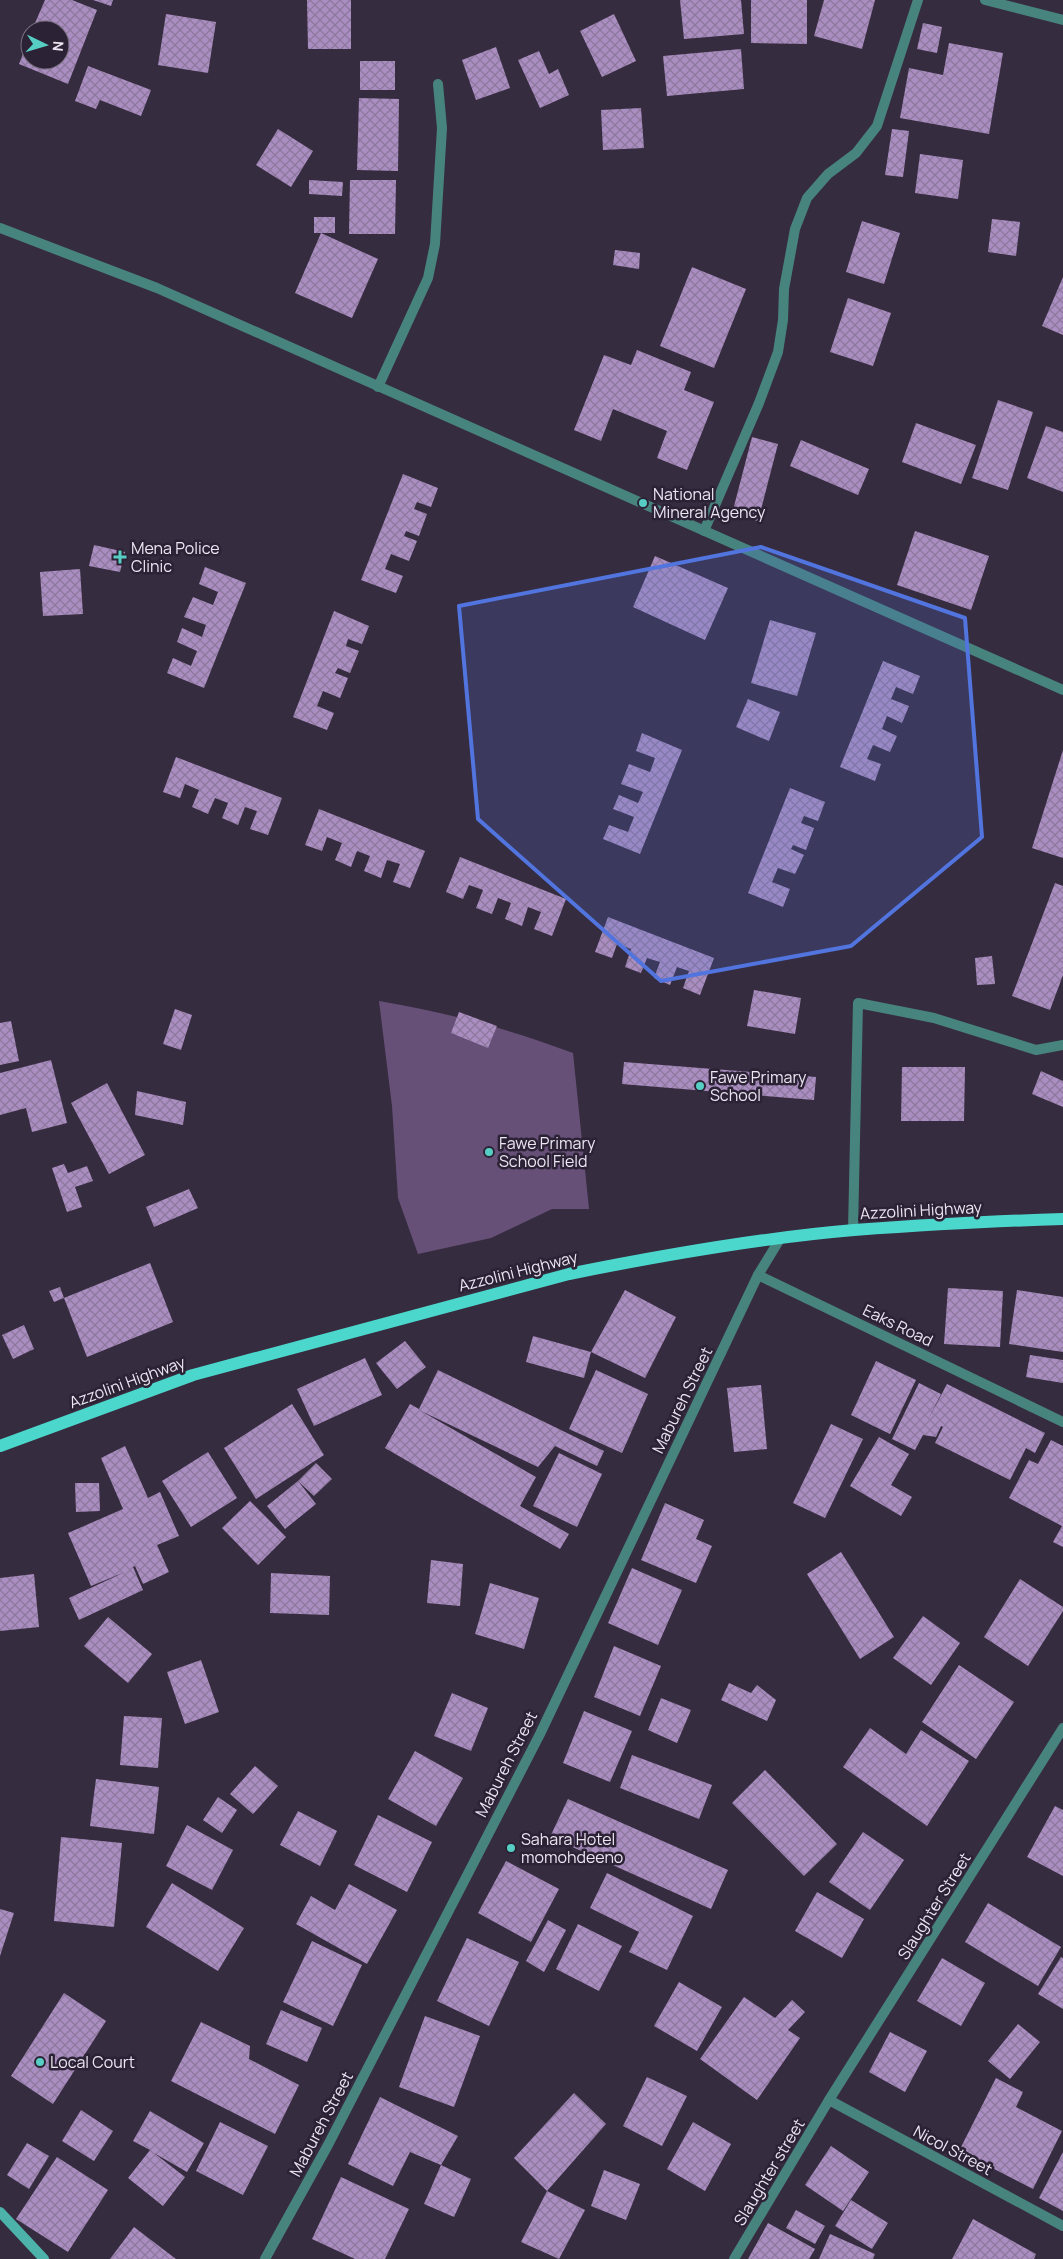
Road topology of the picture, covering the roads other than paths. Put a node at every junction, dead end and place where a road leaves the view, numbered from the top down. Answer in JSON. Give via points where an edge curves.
{"nodes":[{"id":1,"x":918,"y":0,"type":"edge"},
{"id":2,"x":986,"y":0,"type":"edge"},
{"id":3,"x":1000,"y":2,"type":"edge"},
{"id":4,"x":1063,"y":20,"type":"edge"},
{"id":5,"x":438,"y":84,"type":"dead end"},
{"id":6,"x":0,"y":228,"type":"edge"},
{"id":7,"x":378,"y":387,"type":"junction"},
{"id":8,"x":704,"y":531,"type":"junction"},
{"id":9,"x":1063,"y":690,"type":"edge"},
{"id":10,"x":1063,"y":1045,"type":"edge"},
{"id":11,"x":1063,"y":1219,"type":"edge"},
{"id":12,"x":853,"y":1230,"type":"junction"},
{"id":13,"x":780,"y":1238,"type":"junction"},
{"id":14,"x":758,"y":1275,"type":"junction"},
{"id":15,"x":1063,"y":1422,"type":"edge"},
{"id":16,"x":0,"y":1446,"type":"edge"},
{"id":17,"x":1063,"y":1728,"type":"edge"},
{"id":18,"x":830,"y":2100,"type":"junction"},
{"id":19,"x":0,"y":2212,"type":"edge"},
{"id":20,"x":1063,"y":2226,"type":"edge"},
{"id":21,"x":44,"y":2259,"type":"edge"},
{"id":22,"x":265,"y":2259,"type":"edge"},
{"id":23,"x":734,"y":2259,"type":"edge"}],
"edges":[{"from":1,"to":8,"type":"street","via":[[877,126],[856,153],[828,174],[807,198],[795,229],[784,289],[778,352],[760,403]]},
{"from":2,"to":3,"type":"street"},
{"from":3,"to":4,"type":"street"},
{"from":5,"to":7,"type":"street","via":[[442,138],[435,244],[428,278]]},
{"from":6,"to":7,"type":"street","via":[[157,288]]},
{"from":7,"to":8,"type":"street"},
{"from":8,"to":9,"type":"street"},
{"from":10,"to":12,"type":"street","via":[[1036,1050],[934,1018],[858,1003]]},
{"from":11,"to":12,"type":"main road","name":"Azzolini Highway"},
{"from":12,"to":13,"type":"main road","name":"Azzolini Highway"},
{"from":13,"to":14,"type":"street"},
{"from":13,"to":16,"type":"main road","name":"Azzolini Highway","via":[[623,1263],[488,1294],[192,1375]]},
{"from":14,"to":15,"type":"street","name":"Eaks Road"},
{"from":14,"to":22,"type":"street","name":"Mabureh Street","via":[[540,1734],[328,2145]]},
{"from":17,"to":18,"type":"street","name":"Slaughter Street"},
{"from":18,"to":20,"type":"street","name":"Nicol Street"},
{"from":18,"to":23,"type":"street","name":"Slaughter street"},
{"from":19,"to":21,"type":"street"}]}
